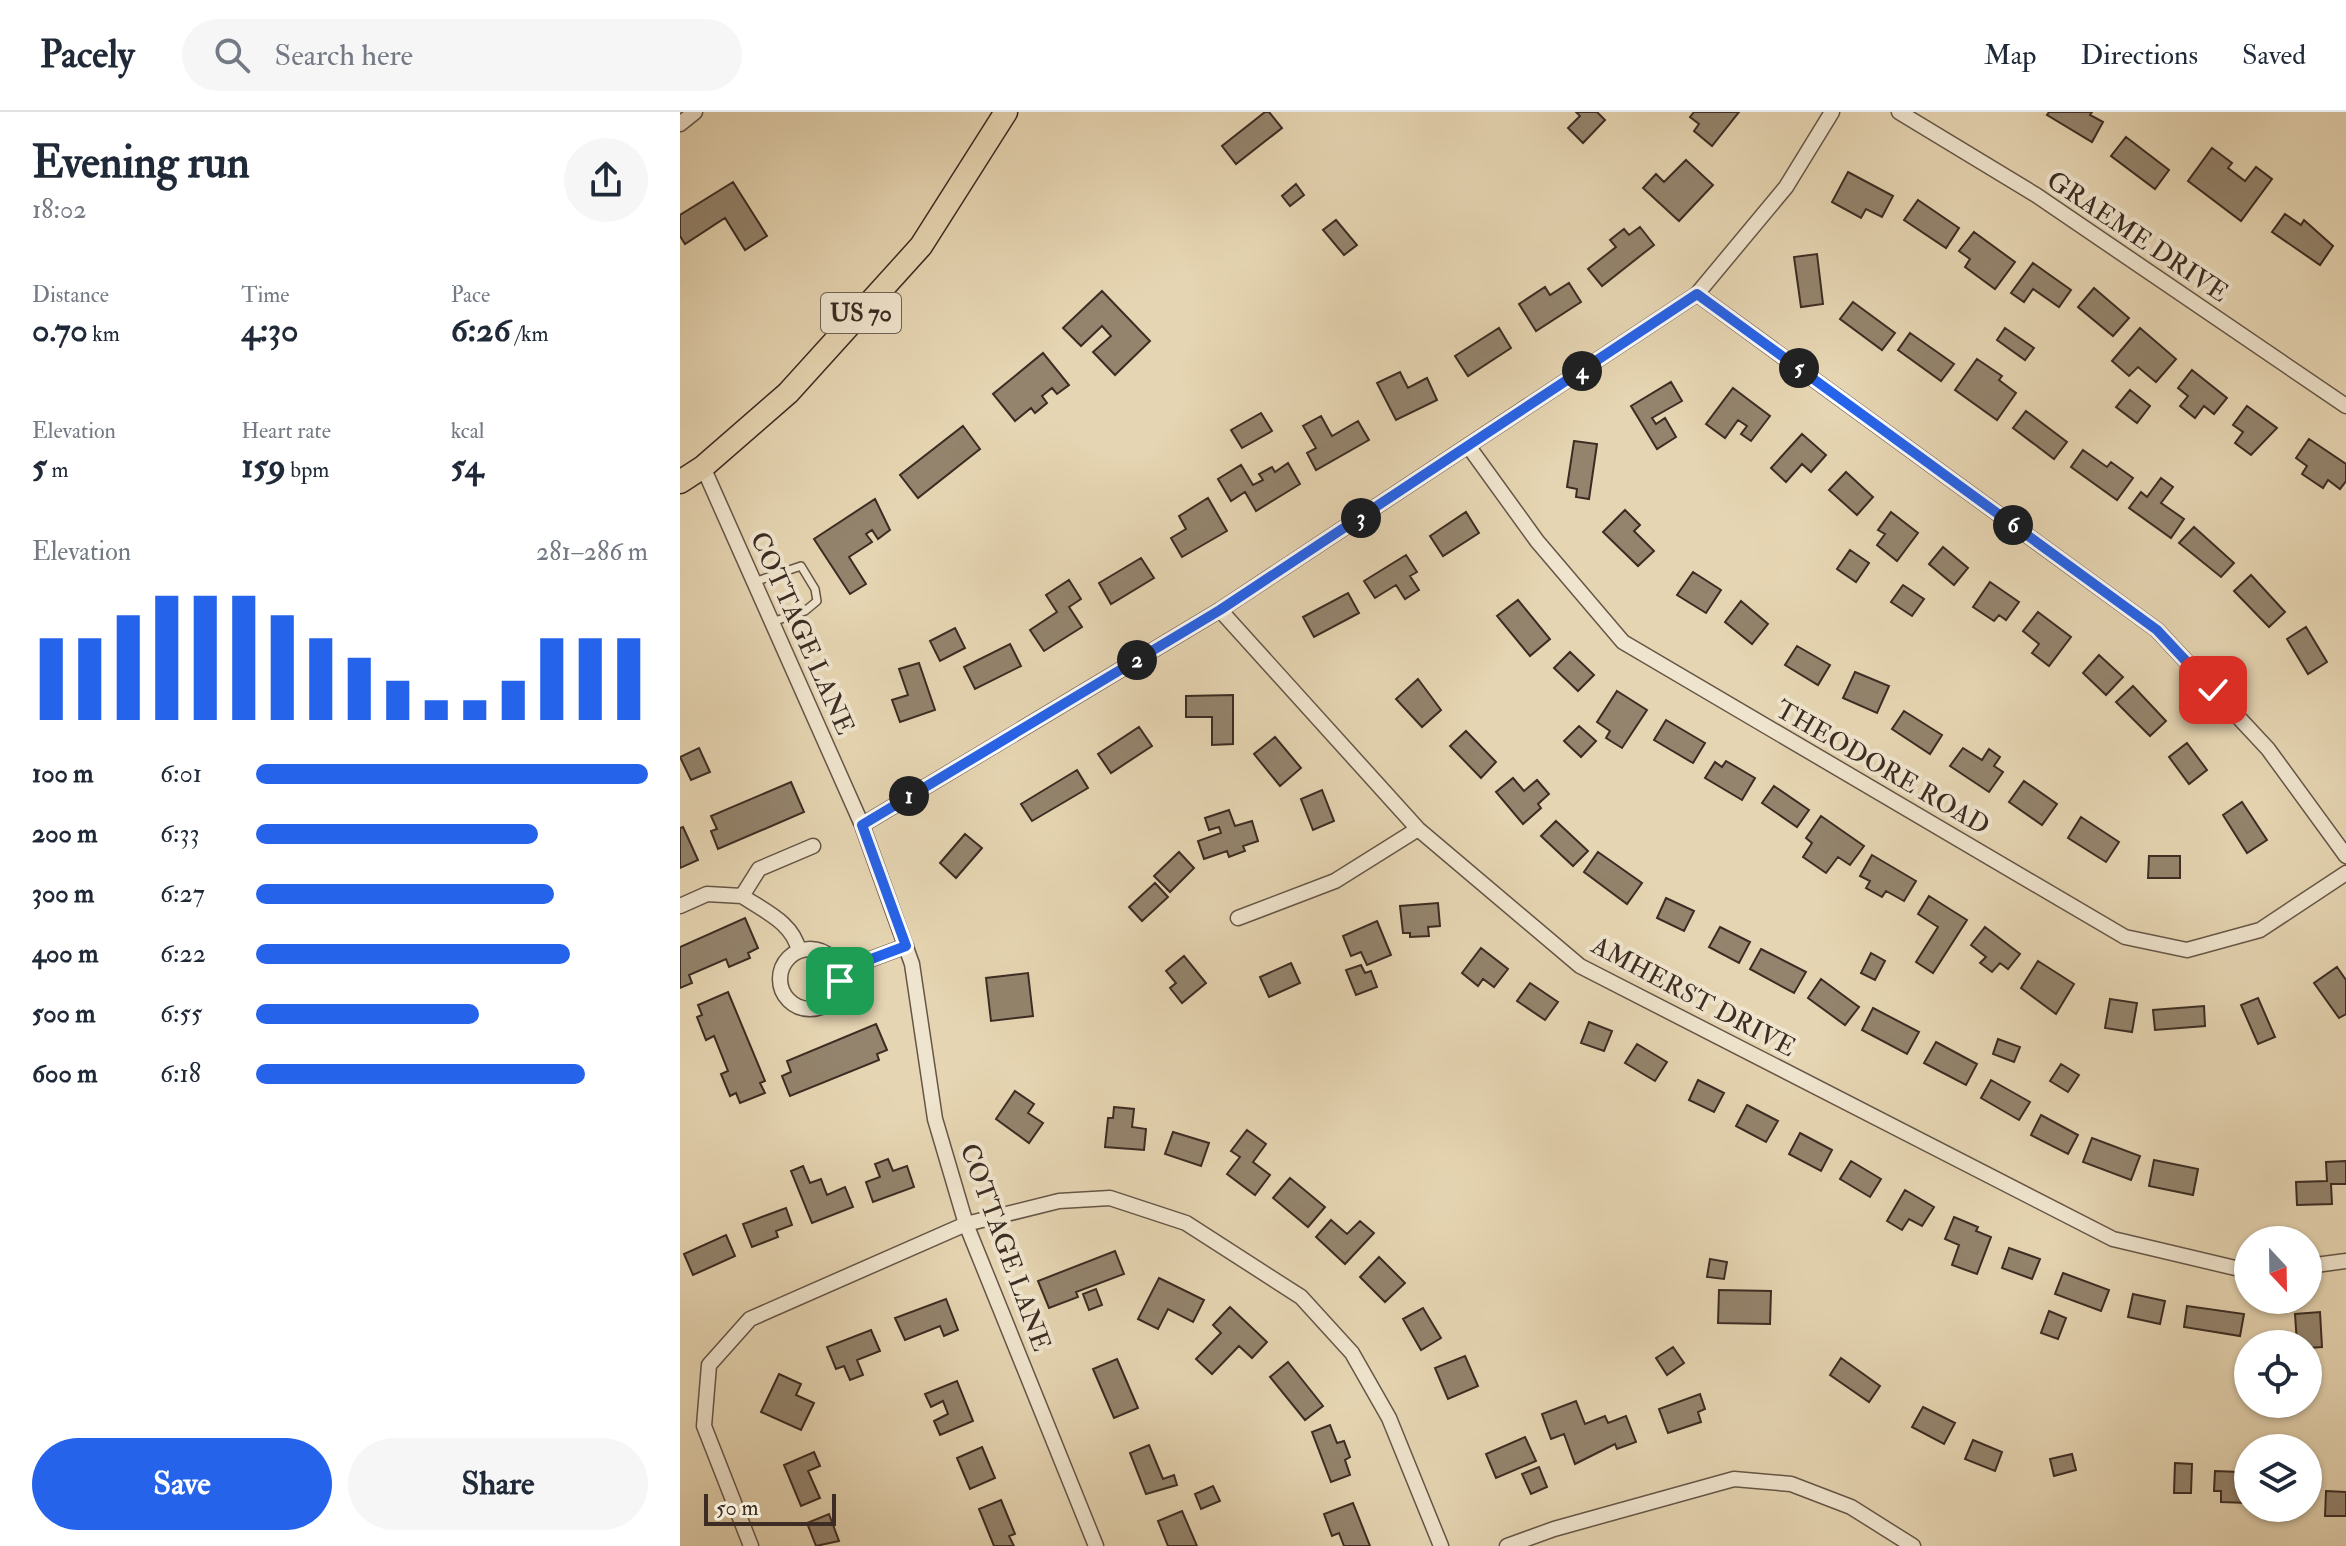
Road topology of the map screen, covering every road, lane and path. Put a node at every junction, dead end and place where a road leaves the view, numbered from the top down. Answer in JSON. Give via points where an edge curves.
{"nodes":[{"id":1,"x":695,"y":112,"type":"edge"},
{"id":2,"x":1006,"y":112,"type":"edge"},
{"id":3,"x":1832,"y":112,"type":"edge"},
{"id":4,"x":1899,"y":112,"type":"edge"},
{"id":5,"x":680,"y":124,"type":"edge"},
{"id":6,"x":1697,"y":294,"type":"junction"},
{"id":7,"x":2346,"y":406,"type":"edge"},
{"id":8,"x":1469,"y":447,"type":"junction"},
{"id":9,"x":703,"y":467,"type":"junction"},
{"id":10,"x":680,"y":482,"type":"edge"},
{"id":11,"x":754,"y":582,"type":"junction"},
{"id":12,"x":1220,"y":610,"type":"junction"},
{"id":13,"x":772,"y":622,"type":"junction"},
{"id":14,"x":862,"y":825,"type":"junction"},
{"id":15,"x":1418,"y":829,"type":"junction"},
{"id":16,"x":813,"y":846,"type":"dead end"},
{"id":17,"x":2346,"y":856,"type":"edge"},
{"id":18,"x":2346,"y":873,"type":"edge"},
{"id":19,"x":742,"y":896,"type":"junction"},
{"id":20,"x":680,"y":906,"type":"edge"},
{"id":21,"x":1238,"y":918,"type":"dead end"},
{"id":22,"x":906,"y":946,"type":"junction"},
{"id":23,"x":799,"y":951,"type":"junction"},
{"id":24,"x":839,"y":971,"type":"junction"},
{"id":25,"x":966,"y":1224,"type":"junction"},
{"id":26,"x":2346,"y":1261,"type":"edge"},
{"id":27,"x":2322,"y":1264,"type":"edge"},
{"id":28,"x":2234,"y":1268,"type":"edge"},
{"id":29,"x":751,"y":1546,"type":"edge"},
{"id":30,"x":1096,"y":1546,"type":"edge"},
{"id":31,"x":1441,"y":1546,"type":"edge"},
{"id":32,"x":1507,"y":1546,"type":"edge"},
{"id":33,"x":1913,"y":1546,"type":"edge"}],
"edges":[{"from":1,"to":5,"type":"street"},
{"from":2,"to":9,"type":"main road","number":"US 70","via":[[921,246],[788,393]]},
{"from":3,"to":6,"type":"street","via":[[1786,187]]},
{"from":4,"to":7,"type":"street","name":"GRAEME DRIVE","via":[[2036,195]]},
{"from":6,"to":8,"type":"street"},
{"from":6,"to":17,"type":"street","via":[[2157,630],[2268,749]]},
{"from":8,"to":12,"type":"street"},
{"from":8,"to":18,"type":"street","name":"THEODORE ROAD","via":[[1537,541],[1623,642],[2125,937],[2187,950],[2260,930]]},
{"from":9,"to":10,"type":"main road","number":"US 70"},
{"from":9,"to":11,"type":"street","name":"COTTAGE LANE"},
{"from":11,"to":13,"type":"street","name":"COTTAGE LANE"},
{"from":11,"to":13,"type":"lane","via":[[801,566],[815,589],[817,601],[805,611]]},
{"from":12,"to":14,"type":"street"},
{"from":12,"to":15,"type":"street","name":"AMHERST DRIVE"},
{"from":13,"to":14,"type":"street","name":"COTTAGE LANE"},
{"from":14,"to":22,"type":"street","name":"COTTAGE LANE"},
{"from":15,"to":21,"type":"street","via":[[1335,881]]},
{"from":15,"to":28,"type":"street","name":"AMHERST DRIVE","via":[[1580,966],[2113,1239]]},
{"from":16,"to":19,"type":"street","via":[[759,869]]},
{"from":19,"to":20,"type":"street","via":[[707,894]]},
{"from":19,"to":23,"type":"street","via":[[788,926]]},
{"from":22,"to":24,"type":"street"},
{"from":22,"to":25,"type":"street","name":"COTTAGE LANE","via":[[935,1119]]},
{"from":23,"to":24,"type":"street","via":[[828,955]]},
{"from":23,"to":24,"type":"street","via":[[780,973],[782,992],[796,1006],[815,1009],[832,999]]},
{"from":25,"to":29,"type":"street","via":[[750,1319],[709,1365],[704,1426]]},
{"from":25,"to":30,"type":"street","name":"COTTAGE LANE"},
{"from":25,"to":31,"type":"street","via":[[1059,1201],[1110,1198],[1186,1223],[1301,1297],[1352,1353],[1389,1418]]},
{"from":26,"to":27,"type":"street"},
{"from":32,"to":33,"type":"street","via":[[1734,1479],[1791,1484],[1851,1507]]}]}
